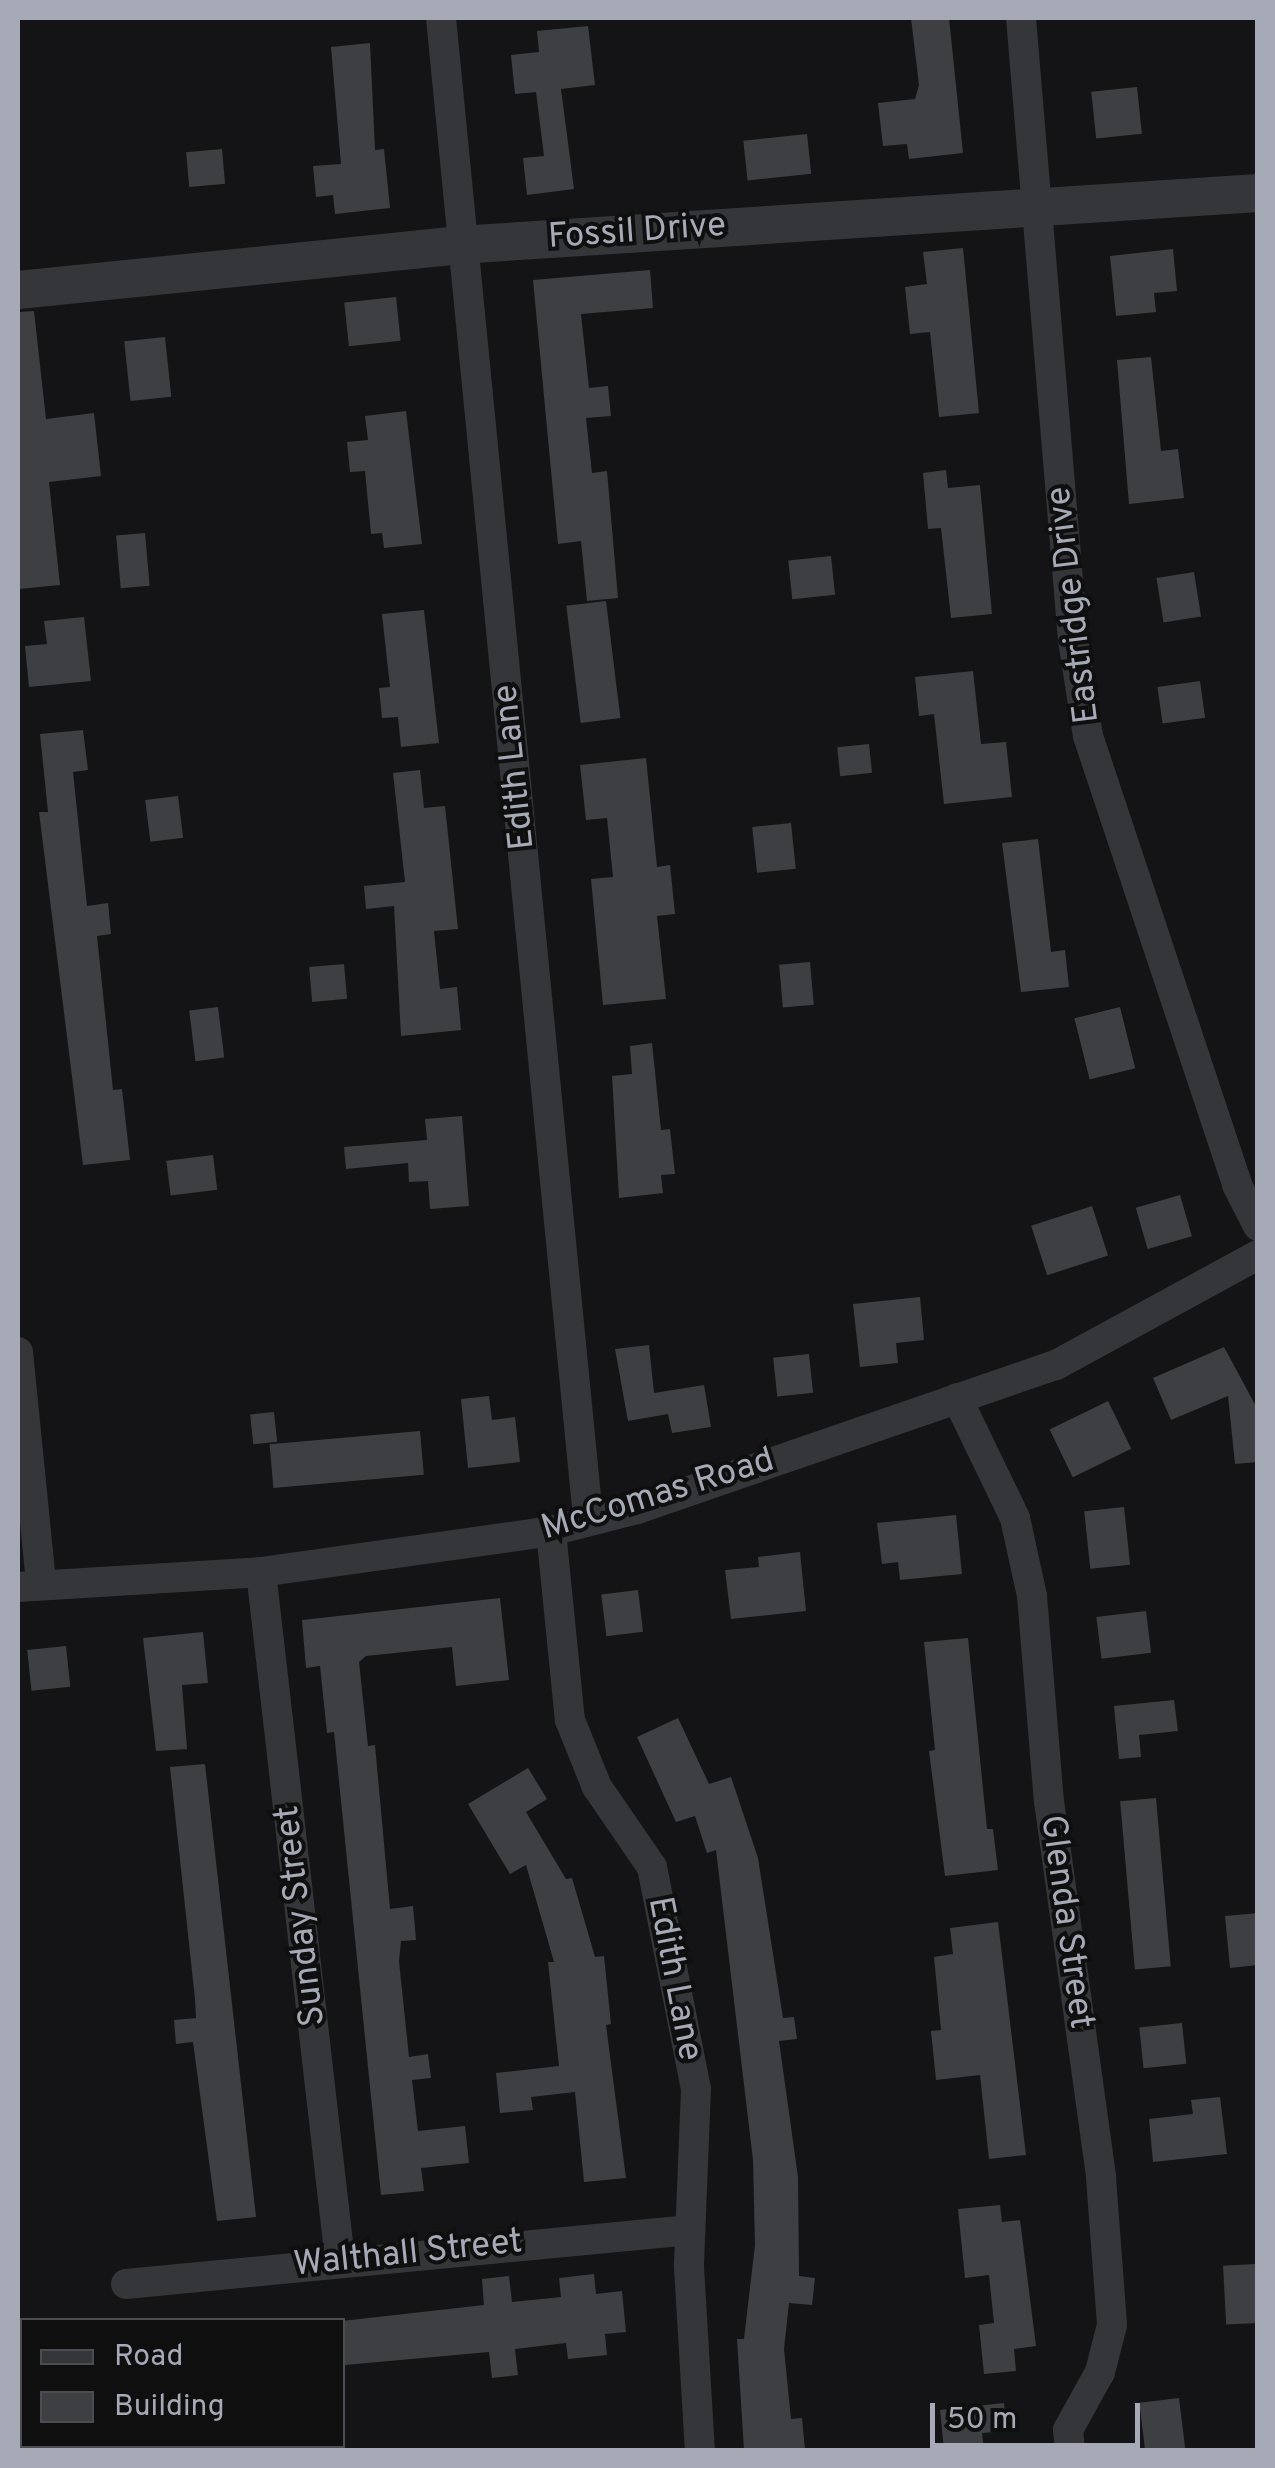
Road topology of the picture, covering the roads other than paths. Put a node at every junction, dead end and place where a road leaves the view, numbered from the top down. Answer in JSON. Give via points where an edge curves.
{"nodes":[{"id":1,"x":441,"y":18,"type":"edge"},
{"id":2,"x":1021,"y":18,"type":"edge"},
{"id":3,"x":1258,"y":193,"type":"edge"},
{"id":4,"x":1037,"y":205,"type":"junction"},
{"id":5,"x":459,"y":245,"type":"junction"},
{"id":6,"x":18,"y":290,"type":"edge"},
{"id":7,"x":1258,"y":1226,"type":"edge"},
{"id":8,"x":1258,"y":1255,"type":"edge"},
{"id":9,"x":18,"y":1352,"type":"edge"},
{"id":10,"x":958,"y":1398,"type":"junction"},
{"id":11,"x":588,"y":1518,"type":"junction"},
{"id":12,"x":550,"y":1531,"type":"junction"},
{"id":13,"x":261,"y":1572,"type":"junction"},
{"id":14,"x":30,"y":1585,"type":"edge"},
{"id":15,"x":690,"y":2230,"type":"junction"},
{"id":16,"x":340,"y":2260,"type":"junction"},
{"id":17,"x":126,"y":2284,"type":"dead end"},
{"id":18,"x":700,"y":2450,"type":"edge"},
{"id":19,"x":1070,"y":2450,"type":"edge"}],
"edges":[{"from":1,"to":5,"type":"street","name":"Edith Lane"},
{"from":2,"to":4,"type":"street","name":"Eastridge Drive"},
{"from":3,"to":4,"type":"street","name":"Fossil Drive"},
{"from":4,"to":5,"type":"street","name":"Fossil Drive"},
{"from":4,"to":7,"type":"street","name":"Eastridge Drive","via":[[1073,640],[1088,736],[1237,1185]]},
{"from":5,"to":6,"type":"street","name":"Fossil Drive"},
{"from":5,"to":11,"type":"street","name":"Edith Lane"},
{"from":8,"to":10,"type":"street","name":"McComas Road","via":[[1056,1365]]},
{"from":9,"to":14,"type":"street"},
{"from":10,"to":11,"type":"street","name":"McComas Road","via":[[637,1510]]},
{"from":10,"to":19,"type":"street","name":"Glenda Street","via":[[1015,1518],[1032,1596],[1049,1801],[1101,2178],[1112,2325],[1100,2372],[1068,2430]]},
{"from":11,"to":12,"type":"street","name":"McComas Road"},
{"from":12,"to":13,"type":"street","name":"McComas Road"},
{"from":12,"to":15,"type":"street","name":"Edith Lane","via":[[570,1720],[597,1787],[652,1867],[670,1943],[696,2089]]},
{"from":13,"to":14,"type":"street","name":"McComas Road"},
{"from":13,"to":16,"type":"street","name":"Sunday Street"},
{"from":15,"to":16,"type":"street","name":"Walthall Street"},
{"from":15,"to":18,"type":"street","name":"Edith Lane"},
{"from":16,"to":17,"type":"street","name":"Walthall Street"}]}
